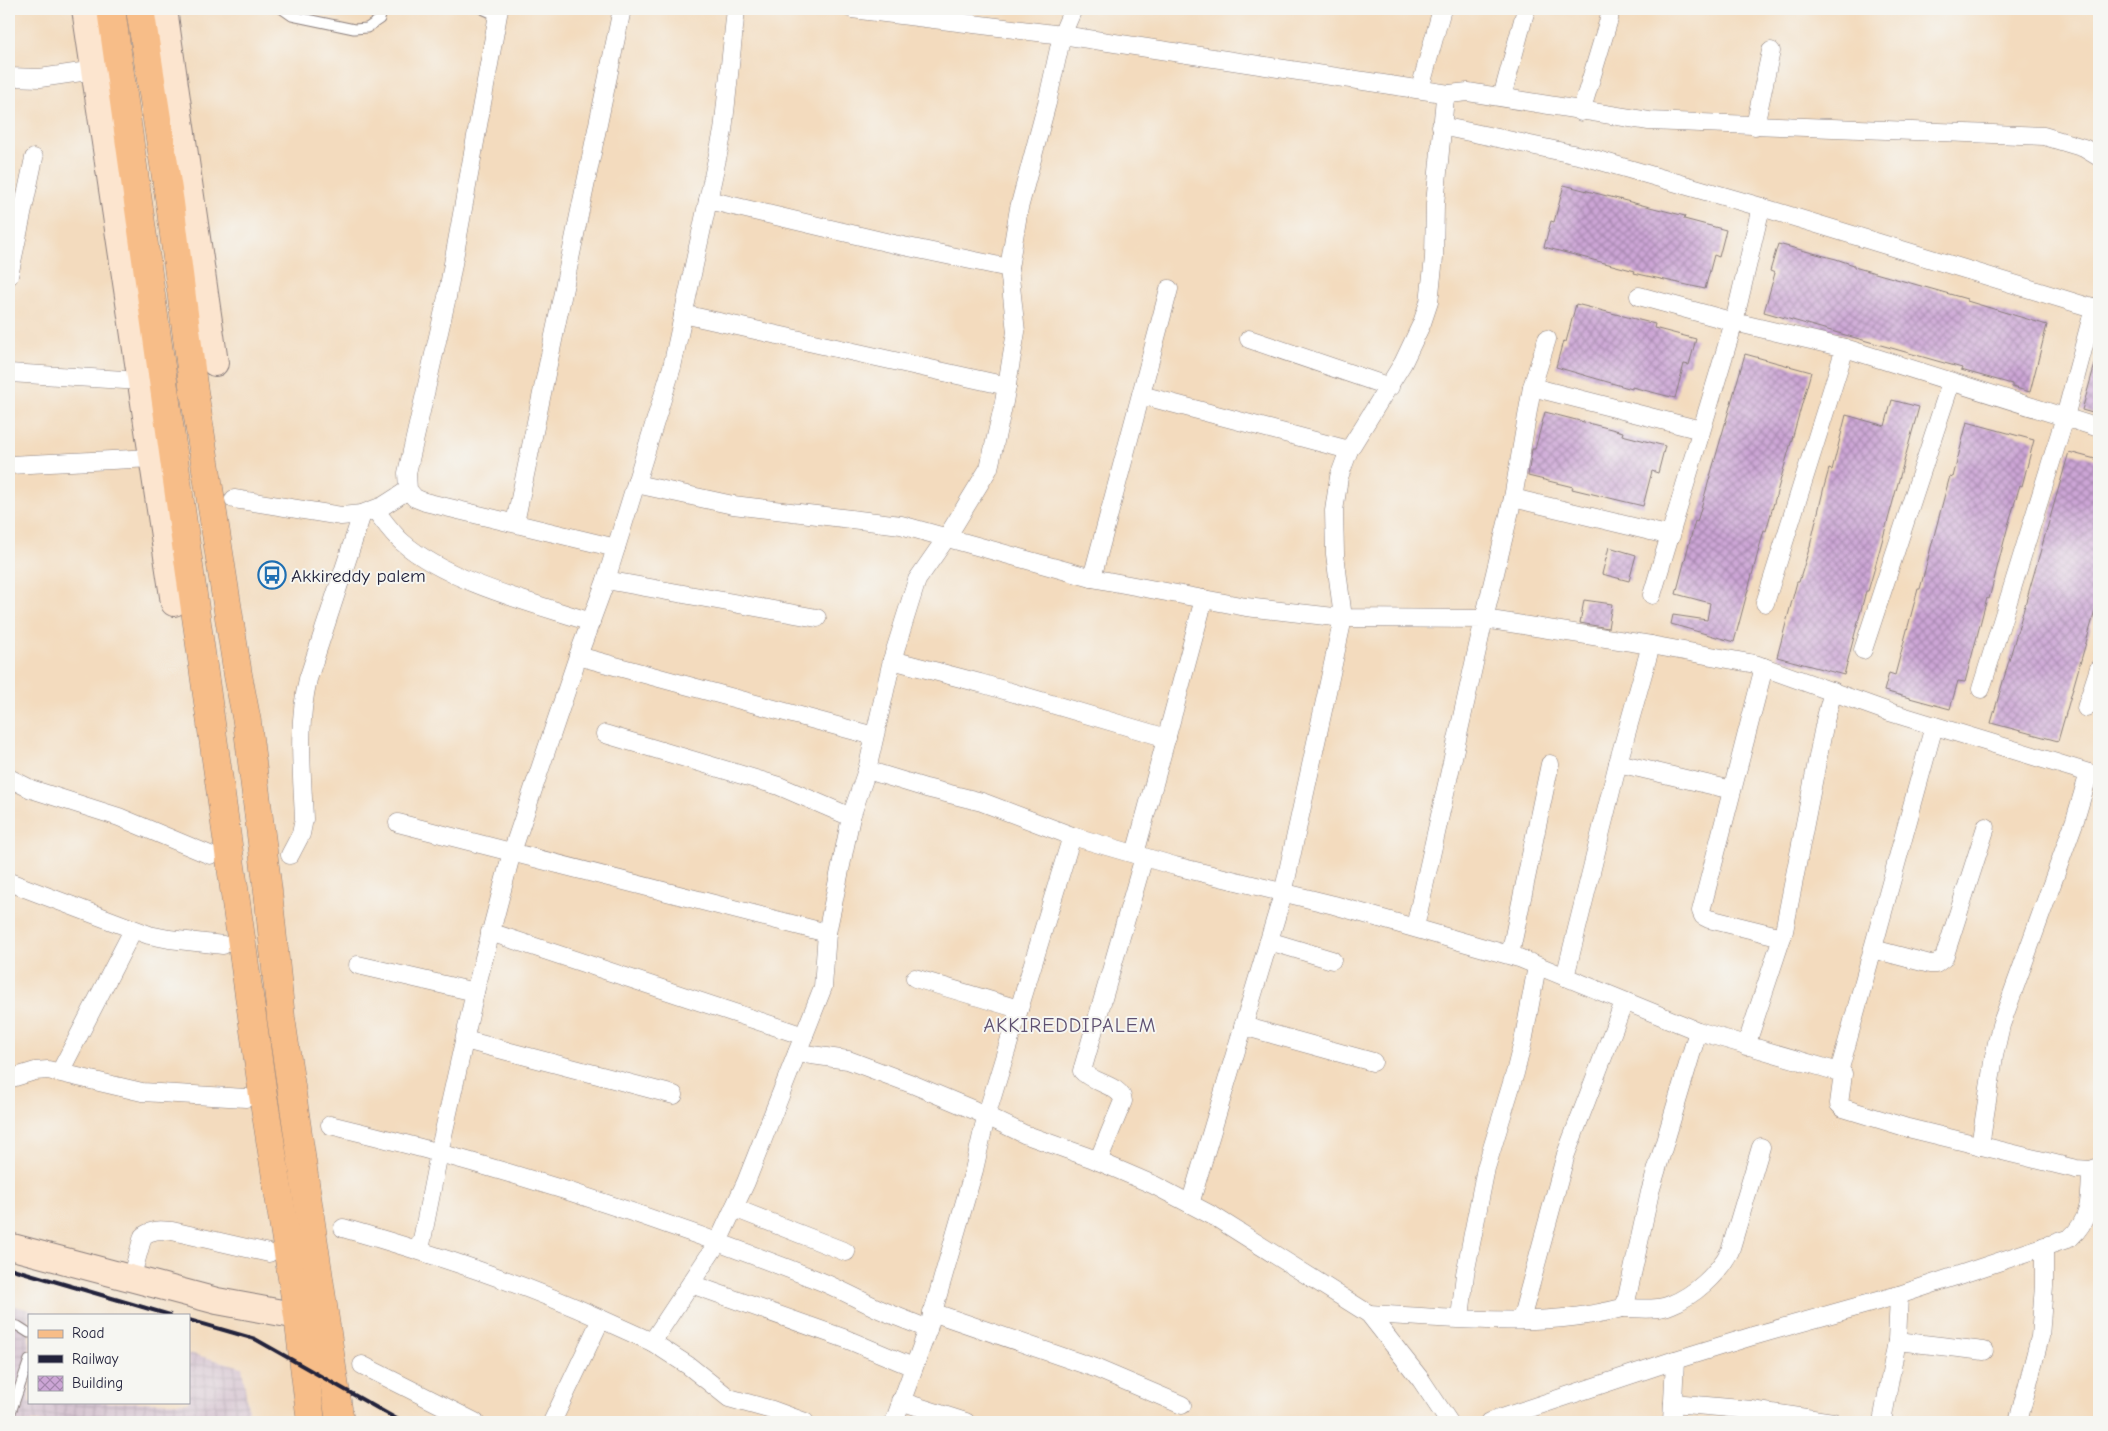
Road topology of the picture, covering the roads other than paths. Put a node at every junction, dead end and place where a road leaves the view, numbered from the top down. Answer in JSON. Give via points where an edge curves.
{"nodes":[{"id":1,"x":85,"y":9,"type":"edge"},
{"id":2,"x":111,"y":9,"type":"edge"},
{"id":3,"x":140,"y":9,"type":"edge"},
{"id":4,"x":164,"y":9,"type":"edge"},
{"id":5,"x":282,"y":9,"type":"edge"},
{"id":6,"x":383,"y":9,"type":"edge"},
{"id":7,"x":622,"y":9,"type":"edge"},
{"id":8,"x":736,"y":9,"type":"edge"},
{"id":9,"x":852,"y":9,"type":"edge"},
{"id":10,"x":1074,"y":9,"type":"edge"},
{"id":11,"x":1442,"y":9,"type":"edge"},
{"id":12,"x":1526,"y":9,"type":"edge"},
{"id":13,"x":1610,"y":9,"type":"edge"},
{"id":14,"x":493,"y":11,"type":"edge"},
{"id":15,"x":1062,"y":35,"type":"junction"},
{"id":16,"x":1771,"y":51,"type":"dead end"},
{"id":17,"x":95,"y":70,"type":"junction"},
{"id":18,"x":9,"y":77,"type":"edge"},
{"id":19,"x":1420,"y":89,"type":"junction"},
{"id":20,"x":1449,"y":94,"type":"junction"},
{"id":21,"x":1502,"y":97,"type":"junction"},
{"id":22,"x":1581,"y":112,"type":"junction"},
{"id":23,"x":1441,"y":126,"type":"junction"},
{"id":24,"x":1755,"y":126,"type":"junction"},
{"id":25,"x":2099,"y":157,"type":"edge"},
{"id":26,"x":34,"y":158,"type":"dead end"},
{"id":27,"x":708,"y":200,"type":"junction"},
{"id":28,"x":17,"y":201,"type":"edge"},
{"id":29,"x":1761,"y":207,"type":"junction"},
{"id":30,"x":10,"y":266,"type":"edge"},
{"id":31,"x":1009,"y":268,"type":"junction"},
{"id":32,"x":1169,"y":289,"type":"dead end"},
{"id":33,"x":1639,"y":296,"type":"dead end"},
{"id":34,"x":2097,"y":309,"type":"edge"},
{"id":35,"x":683,"y":314,"type":"junction"},
{"id":36,"x":1734,"y":322,"type":"junction"},
{"id":37,"x":1249,"y":339,"type":"dead end"},
{"id":38,"x":1547,"y":339,"type":"dead end"},
{"id":39,"x":1845,"y":348,"type":"junction"},
{"id":40,"x":215,"y":363,"type":"dead end"},
{"id":41,"x":9,"y":374,"type":"edge"},
{"id":42,"x":141,"y":381,"type":"junction"},
{"id":43,"x":1951,"y":382,"type":"junction"},
{"id":44,"x":1007,"y":386,"type":"junction"},
{"id":45,"x":1390,"y":387,"type":"junction"},
{"id":46,"x":1532,"y":387,"type":"junction"},
{"id":47,"x":1141,"y":395,"type":"junction"},
{"id":48,"x":2065,"y":417,"type":"junction"},
{"id":49,"x":2099,"y":428,"type":"edge"},
{"id":50,"x":1701,"y":430,"type":"junction"},
{"id":51,"x":1349,"y":450,"type":"junction"},
{"id":52,"x":153,"y":458,"type":"junction"},
{"id":53,"x":9,"y":465,"type":"edge"},
{"id":54,"x":636,"y":484,"type":"junction"},
{"id":55,"x":408,"y":490,"type":"junction"},
{"id":56,"x":1514,"y":498,"type":"junction"},
{"id":57,"x":234,"y":499,"type":"dead end"},
{"id":58,"x":368,"y":512,"type":"junction"},
{"id":59,"x":515,"y":523,"type":"junction"},
{"id":60,"x":1671,"y":536,"type":"junction"},
{"id":61,"x":947,"y":537,"type":"junction"},
{"id":62,"x":616,"y":548,"type":"junction"},
{"id":63,"x":1092,"y":578,"type":"junction"},
{"id":64,"x":606,"y":580,"type":"junction"},
{"id":65,"x":1652,"y":595,"type":"dead end"},
{"id":66,"x":1204,"y":599,"type":"junction"},
{"id":67,"x":174,"y":603,"type":"dead end"},
{"id":68,"x":1765,"y":603,"type":"dead end"},
{"id":69,"x":818,"y":618,"type":"dead end"},
{"id":70,"x":1343,"y":618,"type":"junction"},
{"id":71,"x":1484,"y":619,"type":"junction"},
{"id":72,"x":591,"y":622,"type":"junction"},
{"id":73,"x":1651,"y":645,"type":"junction"},
{"id":74,"x":1863,"y":650,"type":"dead end"},
{"id":75,"x":578,"y":656,"type":"junction"},
{"id":76,"x":892,"y":660,"type":"junction"},
{"id":77,"x":1764,"y":667,"type":"junction"},
{"id":78,"x":2099,"y":668,"type":"edge"},
{"id":79,"x":1981,"y":689,"type":"dead end"},
{"id":80,"x":1833,"y":691,"type":"junction"},
{"id":81,"x":2086,"y":708,"type":"dead end"},
{"id":82,"x":1934,"y":726,"type":"junction"},
{"id":83,"x":605,"y":734,"type":"dead end"},
{"id":84,"x":874,"y":736,"type":"junction"},
{"id":85,"x":1167,"y":738,"type":"junction"},
{"id":86,"x":1618,"y":763,"type":"junction"},
{"id":87,"x":1550,"y":764,"type":"dead end"},
{"id":88,"x":867,"y":770,"type":"junction"},
{"id":89,"x":2094,"y":774,"type":"edge"},
{"id":90,"x":9,"y":778,"type":"edge"},
{"id":91,"x":1732,"y":790,"type":"junction"},
{"id":92,"x":851,"y":817,"type":"junction"},
{"id":93,"x":398,"y":823,"type":"dead end"},
{"id":94,"x":1986,"y":827,"type":"dead end"},
{"id":95,"x":1072,"y":836,"type":"junction"},
{"id":96,"x":512,"y":852,"type":"junction"},
{"id":97,"x":210,"y":855,"type":"dead end"},
{"id":98,"x":290,"y":855,"type":"dead end"},
{"id":99,"x":1139,"y":855,"type":"junction"},
{"id":100,"x":9,"y":882,"type":"edge"},
{"id":101,"x":1283,"y":894,"type":"junction"},
{"id":102,"x":1415,"y":927,"type":"junction"},
{"id":103,"x":133,"y":930,"type":"junction"},
{"id":104,"x":490,"y":932,"type":"junction"},
{"id":105,"x":827,"y":933,"type":"junction"},
{"id":106,"x":1782,"y":937,"type":"junction"},
{"id":107,"x":1269,"y":941,"type":"junction"},
{"id":108,"x":223,"y":945,"type":"dead end"},
{"id":109,"x":1874,"y":948,"type":"junction"},
{"id":110,"x":1510,"y":955,"type":"junction"},
{"id":111,"x":1332,"y":960,"type":"dead end"},
{"id":112,"x":358,"y":965,"type":"dead end"},
{"id":113,"x":1537,"y":966,"type":"junction"},
{"id":114,"x":1565,"y":977,"type":"junction"},
{"id":115,"x":915,"y":978,"type":"dead end"},
{"id":116,"x":475,"y":992,"type":"junction"},
{"id":117,"x":1624,"y":1002,"type":"junction"},
{"id":118,"x":1019,"y":1010,"type":"junction"},
{"id":119,"x":1244,"y":1026,"type":"junction"},
{"id":120,"x":1698,"y":1031,"type":"junction"},
{"id":121,"x":804,"y":1036,"type":"junction"},
{"id":122,"x":465,"y":1040,"type":"junction"},
{"id":123,"x":1746,"y":1046,"type":"junction"},
{"id":124,"x":797,"y":1053,"type":"junction"},
{"id":125,"x":1373,"y":1062,"type":"dead end"},
{"id":126,"x":60,"y":1072,"type":"junction"},
{"id":127,"x":1839,"y":1072,"type":"junction"},
{"id":128,"x":9,"y":1079,"type":"edge"},
{"id":129,"x":674,"y":1095,"type":"dead end"},
{"id":130,"x":246,"y":1098,"type":"dead end"},
{"id":131,"x":986,"y":1117,"type":"junction"},
{"id":132,"x":330,"y":1125,"type":"dead end"},
{"id":133,"x":1980,"y":1146,"type":"junction"},
{"id":134,"x":1761,"y":1147,"type":"dead end"},
{"id":135,"x":438,"y":1152,"type":"junction"},
{"id":136,"x":1098,"y":1161,"type":"junction"},
{"id":137,"x":2095,"y":1168,"type":"edge"},
{"id":138,"x":1190,"y":1204,"type":"junction"},
{"id":139,"x":734,"y":1208,"type":"junction"},
{"id":140,"x":343,"y":1228,"type":"dead end"},
{"id":141,"x":718,"y":1242,"type":"junction"},
{"id":142,"x":9,"y":1246,"type":"edge"},
{"id":143,"x":2044,"y":1246,"type":"junction"},
{"id":144,"x":420,"y":1250,"type":"junction"},
{"id":145,"x":846,"y":1252,"type":"dead end"},
{"id":146,"x":269,"y":1253,"type":"dead end"},
{"id":147,"x":131,"y":1279,"type":"junction"},
{"id":148,"x":691,"y":1284,"type":"junction"},
{"id":149,"x":1899,"y":1295,"type":"junction"},
{"id":150,"x":1622,"y":1308,"type":"junction"},
{"id":151,"x":932,"y":1312,"type":"junction"},
{"id":152,"x":1369,"y":1314,"type":"junction"},
{"id":153,"x":298,"y":1316,"type":"junction"},
{"id":154,"x":1460,"y":1318,"type":"junction"},
{"id":155,"x":600,"y":1319,"type":"junction"},
{"id":156,"x":1521,"y":1320,"type":"junction"},
{"id":157,"x":9,"y":1324,"type":"edge"},
{"id":158,"x":928,"y":1329,"type":"junction"},
{"id":159,"x":28,"y":1332,"type":"edge"},
{"id":160,"x":1898,"y":1341,"type":"junction"},
{"id":161,"x":652,"y":1342,"type":"junction"},
{"id":162,"x":1984,"y":1351,"type":"dead end"},
{"id":163,"x":1675,"y":1360,"type":"junction"},
{"id":164,"x":28,"y":1363,"type":"edge"},
{"id":165,"x":362,"y":1365,"type":"dead end"},
{"id":166,"x":913,"y":1367,"type":"junction"},
{"id":167,"x":900,"y":1401,"type":"junction"},
{"id":168,"x":1673,"y":1403,"type":"junction"},
{"id":169,"x":1182,"y":1404,"type":"dead end"},
{"id":170,"x":1752,"y":1416,"type":"edge"},
{"id":171,"x":9,"y":1418,"type":"edge"},
{"id":172,"x":311,"y":1422,"type":"edge"},
{"id":173,"x":340,"y":1422,"type":"edge"},
{"id":174,"x":475,"y":1422,"type":"edge"},
{"id":175,"x":552,"y":1422,"type":"edge"},
{"id":176,"x":805,"y":1422,"type":"edge"},
{"id":177,"x":894,"y":1422,"type":"edge"},
{"id":178,"x":966,"y":1422,"type":"edge"},
{"id":179,"x":1449,"y":1422,"type":"edge"},
{"id":180,"x":1489,"y":1422,"type":"edge"},
{"id":181,"x":1672,"y":1422,"type":"edge"},
{"id":182,"x":1833,"y":1422,"type":"edge"},
{"id":183,"x":1882,"y":1422,"type":"edge"},
{"id":184,"x":2018,"y":1422,"type":"edge"}],
"edges":[{"from":1,"to":17,"type":"street"},
{"from":2,"to":153,"type":"main road","via":[[263,1095]]},
{"from":3,"to":173,"type":"main road","via":[[170,203],[193,385],[247,722],[281,1018]]},
{"from":4,"to":40,"type":"street"},
{"from":5,"to":6,"type":"lane","via":[[292,16],[354,29],[367,28],[380,19]]},
{"from":7,"to":59,"type":"street"},
{"from":8,"to":27,"type":"street","via":[[723,131]]},
{"from":9,"to":15,"type":"street"},
{"from":10,"to":15,"type":"street"},
{"from":11,"to":19,"type":"street"},
{"from":12,"to":21,"type":"street"},
{"from":13,"to":22,"type":"street"},
{"from":14,"to":55,"type":"street","via":[[468,188],[407,473]]},
{"from":15,"to":19,"type":"street"},
{"from":15,"to":31,"type":"street","via":[[1019,208]]},
{"from":16,"to":24,"type":"street"},
{"from":17,"to":18,"type":"street","via":[[40,78]]},
{"from":17,"to":42,"type":"street"},
{"from":19,"to":20,"type":"street"},
{"from":20,"to":21,"type":"street","via":[[1468,92]]},
{"from":20,"to":23,"type":"street","via":[[1443,105]]},
{"from":21,"to":22,"type":"street"},
{"from":22,"to":24,"type":"street","via":[[1650,121]]},
{"from":23,"to":29,"type":"street","via":[[1587,157]]},
{"from":23,"to":45,"type":"street","via":[[1434,258],[1428,302],[1422,323]]},
{"from":24,"to":25,"type":"street","via":[[2044,136],[2084,148]]},
{"from":26,"to":28,"type":"street"},
{"from":27,"to":31,"type":"street"},
{"from":27,"to":35,"type":"street"},
{"from":28,"to":30,"type":"street"},
{"from":29,"to":34,"type":"street"},
{"from":29,"to":36,"type":"street"},
{"from":31,"to":44,"type":"street","via":[[1016,332]]},
{"from":32,"to":47,"type":"street"},
{"from":33,"to":36,"type":"street"},
{"from":34,"to":48,"type":"street"},
{"from":35,"to":44,"type":"street"},
{"from":35,"to":54,"type":"street","via":[[672,367]]},
{"from":36,"to":39,"type":"street"},
{"from":36,"to":50,"type":"street"},
{"from":37,"to":45,"type":"street"},
{"from":38,"to":46,"type":"street"},
{"from":39,"to":43,"type":"street"},
{"from":39,"to":68,"type":"street"},
{"from":41,"to":42,"type":"street"},
{"from":42,"to":52,"type":"street"},
{"from":43,"to":48,"type":"street"},
{"from":43,"to":74,"type":"street"},
{"from":44,"to":61,"type":"street","via":[[989,468]]},
{"from":45,"to":51,"type":"street"},
{"from":46,"to":50,"type":"street"},
{"from":46,"to":56,"type":"street"},
{"from":47,"to":51,"type":"street"},
{"from":47,"to":63,"type":"street"},
{"from":48,"to":49,"type":"street"},
{"from":48,"to":79,"type":"street"},
{"from":50,"to":60,"type":"street"},
{"from":51,"to":70,"type":"street","via":[[1339,477],[1334,511],[1335,554]]},
{"from":52,"to":53,"type":"street"},
{"from":52,"to":67,"type":"street"},
{"from":54,"to":61,"type":"street","via":[[733,505],[876,521]]},
{"from":54,"to":62,"type":"street"},
{"from":55,"to":58,"type":"street"},
{"from":55,"to":59,"type":"street","via":[[425,502]]},
{"from":56,"to":60,"type":"street"},
{"from":56,"to":71,"type":"street"},
{"from":57,"to":58,"type":"street","via":[[341,516]]},
{"from":58,"to":72,"type":"street","via":[[425,558],[500,593]]},
{"from":58,"to":98,"type":"street","via":[[304,694],[300,722],[304,819],[301,834]]},
{"from":59,"to":62,"type":"street"},
{"from":60,"to":65,"type":"street"},
{"from":61,"to":63,"type":"street"},
{"from":61,"to":76,"type":"street","via":[[917,580]]},
{"from":62,"to":64,"type":"street"},
{"from":63,"to":66,"type":"street"},
{"from":64,"to":69,"type":"street"},
{"from":64,"to":72,"type":"street"},
{"from":66,"to":70,"type":"street"},
{"from":66,"to":85,"type":"street"},
{"from":70,"to":71,"type":"street"},
{"from":70,"to":101,"type":"street"},
{"from":71,"to":73,"type":"street"},
{"from":71,"to":102,"type":"street"},
{"from":72,"to":75,"type":"street"},
{"from":73,"to":77,"type":"street"},
{"from":73,"to":86,"type":"street"},
{"from":75,"to":84,"type":"street"},
{"from":75,"to":96,"type":"street"},
{"from":76,"to":84,"type":"street"},
{"from":76,"to":85,"type":"street"},
{"from":77,"to":80,"type":"street"},
{"from":77,"to":91,"type":"street"},
{"from":78,"to":81,"type":"street"},
{"from":80,"to":82,"type":"street"},
{"from":80,"to":106,"type":"street"},
{"from":82,"to":89,"type":"street"},
{"from":82,"to":109,"type":"street"},
{"from":83,"to":92,"type":"street","via":[[778,786]]},
{"from":84,"to":88,"type":"street"},
{"from":85,"to":99,"type":"street"},
{"from":86,"to":91,"type":"street"},
{"from":86,"to":114,"type":"street"},
{"from":87,"to":110,"type":"street"},
{"from":88,"to":92,"type":"street"},
{"from":88,"to":95,"type":"street","via":[[982,802]]},
{"from":89,"to":133,"type":"street","via":[[2001,1025]]},
{"from":90,"to":97,"type":"street","via":[[31,789],[120,817]]},
{"from":91,"to":106,"type":"street","via":[[1701,911],[1709,918]]},
{"from":92,"to":105,"type":"street"},
{"from":93,"to":96,"type":"street"},
{"from":94,"to":109,"type":"street","via":[[1944,958],[1930,964]]},
{"from":95,"to":99,"type":"street"},
{"from":95,"to":118,"type":"street"},
{"from":96,"to":104,"type":"street"},
{"from":96,"to":105,"type":"street"},
{"from":99,"to":101,"type":"street"},
{"from":99,"to":136,"type":"street","via":[[1082,1071],[1087,1077],[1118,1090],[1122,1095],[1123,1101]]},
{"from":100,"to":103,"type":"street"},
{"from":101,"to":102,"type":"street"},
{"from":101,"to":107,"type":"street"},
{"from":102,"to":110,"type":"street"},
{"from":103,"to":108,"type":"street","via":[[169,939]]},
{"from":103,"to":126,"type":"street"},
{"from":104,"to":116,"type":"street"},
{"from":104,"to":121,"type":"street"},
{"from":105,"to":121,"type":"street","via":[[823,986]]},
{"from":106,"to":123,"type":"street"},
{"from":107,"to":111,"type":"street"},
{"from":107,"to":119,"type":"street"},
{"from":109,"to":127,"type":"street"},
{"from":110,"to":113,"type":"street"},
{"from":112,"to":116,"type":"street"},
{"from":113,"to":114,"type":"street"},
{"from":113,"to":154,"type":"street","via":[[1515,1073],[1486,1168],[1465,1274]]},
{"from":114,"to":117,"type":"street"},
{"from":115,"to":118,"type":"street"},
{"from":116,"to":122,"type":"street"},
{"from":117,"to":120,"type":"street"},
{"from":117,"to":156,"type":"street","via":[[1566,1154]]},
{"from":118,"to":131,"type":"street"},
{"from":119,"to":125,"type":"street"},
{"from":119,"to":138,"type":"street"},
{"from":120,"to":123,"type":"street"},
{"from":120,"to":150,"type":"street","via":[[1650,1192]]},
{"from":121,"to":124,"type":"street"},
{"from":122,"to":129,"type":"street"},
{"from":122,"to":135,"type":"street"},
{"from":123,"to":127,"type":"street"},
{"from":124,"to":131,"type":"street","via":[[848,1060]]},
{"from":124,"to":139,"type":"street"},
{"from":126,"to":128,"type":"street","via":[[34,1071]]},
{"from":126,"to":130,"type":"street","via":[[134,1091]]},
{"from":127,"to":133,"type":"street","via":[[1843,1074],[1839,1104],[1843,1108]]},
{"from":131,"to":136,"type":"street"},
{"from":131,"to":151,"type":"street","via":[[974,1170]]},
{"from":132,"to":135,"type":"street"},
{"from":133,"to":137,"type":"street","via":[[2076,1169]]},
{"from":134,"to":150,"type":"street","via":[[1724,1263],[1692,1292],[1668,1306]]},
{"from":135,"to":141,"type":"street"},
{"from":135,"to":144,"type":"street"},
{"from":136,"to":138,"type":"street"},
{"from":137,"to":143,"type":"street","via":[[2082,1225],[2070,1238]]},
{"from":138,"to":152,"type":"street"},
{"from":139,"to":141,"type":"street"},
{"from":139,"to":145,"type":"street"},
{"from":140,"to":144,"type":"street"},
{"from":141,"to":148,"type":"street"},
{"from":141,"to":158,"type":"street"},
{"from":142,"to":147,"type":"street"},
{"from":143,"to":149,"type":"street"},
{"from":143,"to":184,"type":"street","via":[[2040,1337]]},
{"from":144,"to":155,"type":"street","via":[[496,1276]]},
{"from":146,"to":147,"type":"street","via":[[158,1229],[143,1236]]},
{"from":147,"to":153,"type":"street","via":[[217,1302]]},
{"from":148,"to":161,"type":"street"},
{"from":148,"to":166,"type":"street","via":[[846,1339]]},
{"from":149,"to":160,"type":"street"},
{"from":149,"to":163,"type":"street"},
{"from":150,"to":156,"type":"street"},
{"from":151,"to":158,"type":"street"},
{"from":151,"to":169,"type":"street","via":[[1086,1365]]},
{"from":152,"to":154,"type":"street"},
{"from":152,"to":179,"type":"street"},
{"from":153,"to":172,"type":"main road"},
{"from":154,"to":156,"type":"street"},
{"from":155,"to":161,"type":"street"},
{"from":155,"to":175,"type":"street"},
{"from":157,"to":159,"type":"lane"},
{"from":158,"to":166,"type":"street"},
{"from":160,"to":162,"type":"street"},
{"from":160,"to":183,"type":"street"},
{"from":161,"to":176,"type":"street","via":[[729,1398]]},
{"from":163,"to":168,"type":"street"},
{"from":163,"to":180,"type":"street"},
{"from":164,"to":171,"type":"lane"},
{"from":165,"to":174,"type":"street"},
{"from":166,"to":167,"type":"street"},
{"from":167,"to":177,"type":"street"},
{"from":167,"to":178,"type":"street"},
{"from":168,"to":170,"type":"street"},
{"from":168,"to":181,"type":"street"},
{"from":170,"to":182,"type":"street"}]}
